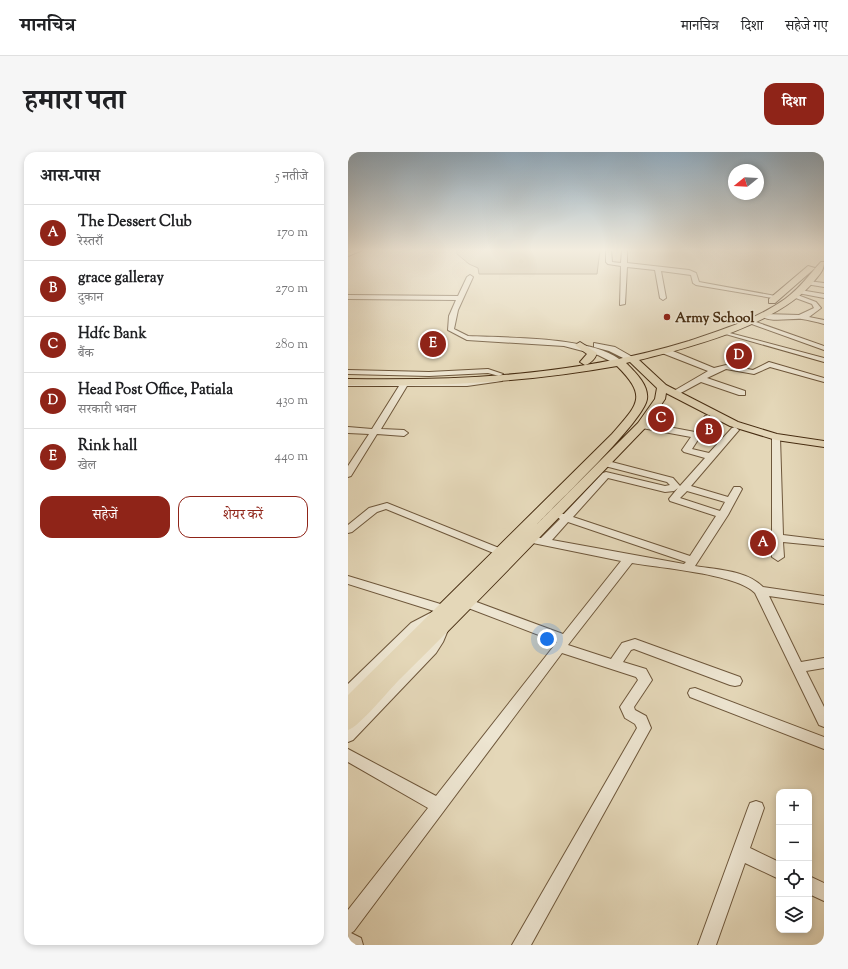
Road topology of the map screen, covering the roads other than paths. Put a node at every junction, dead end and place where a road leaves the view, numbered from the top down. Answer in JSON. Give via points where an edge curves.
{"nodes":[{"id":1,"x":466,"y":287,"type":"edge"},
{"id":2,"x":622,"y":287,"type":"edge"},
{"id":3,"x":661,"y":287,"type":"edge"},
{"id":4,"x":704,"y":287,"type":"edge"},
{"id":5,"x":789,"y":287,"type":"edge"},
{"id":6,"x":804,"y":287,"type":"edge"},
{"id":7,"x":348,"y":293,"type":"edge"},
{"id":8,"x":797,"y":294,"type":"junction"},
{"id":9,"x":824,"y":296,"type":"edge"},
{"id":10,"x":348,"y":297,"type":"edge"},
{"id":11,"x":778,"y":297,"type":"junction"},
{"id":12,"x":365,"y":298,"type":"junction"},
{"id":13,"x":461,"y":298,"type":"junction"},
{"id":14,"x":663,"y":298,"type":"dead end"},
{"id":15,"x":622,"y":304,"type":"dead end"},
{"id":16,"x":764,"y":316,"type":"junction"},
{"id":17,"x":802,"y":317,"type":"junction"},
{"id":18,"x":751,"y":322,"type":"junction"},
{"id":19,"x":824,"y":322,"type":"edge"},
{"id":20,"x":724,"y":332,"type":"junction"},
{"id":21,"x":565,"y":343,"type":"junction"},
{"id":22,"x":580,"y":346,"type":"junction"},
{"id":23,"x":824,"y":348,"type":"edge"},
{"id":24,"x":666,"y":351,"type":"junction"},
{"id":25,"x":609,"y":356,"type":"junction"},
{"id":26,"x":620,"y":358,"type":"junction"},
{"id":27,"x":632,"y":359,"type":"junction"},
{"id":28,"x":824,"y":360,"type":"edge"},
{"id":29,"x":589,"y":364,"type":"junction"},
{"id":30,"x":714,"y":371,"type":"junction"},
{"id":31,"x":348,"y":372,"type":"edge"},
{"id":32,"x":500,"y":376,"type":"junction"},
{"id":33,"x":348,"y":377,"type":"edge"},
{"id":34,"x":700,"y":379,"type":"junction"},
{"id":35,"x":824,"y":380,"type":"edge"},
{"id":36,"x":348,"y":383,"type":"edge"},
{"id":37,"x":404,"y":385,"type":"junction"},
{"id":38,"x":642,"y":390,"type":"junction"},
{"id":39,"x":661,"y":393,"type":"junction"},
{"id":40,"x":675,"y":394,"type":"junction"},
{"id":41,"x":742,"y":394,"type":"dead end"},
{"id":42,"x":708,"y":418,"type":"junction"},
{"id":43,"x":642,"y":425,"type":"junction"},
{"id":44,"x":348,"y":430,"type":"edge"},
{"id":45,"x":735,"y":430,"type":"junction"},
{"id":46,"x":375,"y":432,"type":"junction"},
{"id":47,"x":404,"y":433,"type":"dead end"},
{"id":48,"x":697,"y":435,"type":"junction"},
{"id":49,"x":776,"y":440,"type":"junction"},
{"id":50,"x":824,"y":444,"type":"edge"},
{"id":51,"x":824,"y":450,"type":"edge"},
{"id":52,"x":712,"y":457,"type":"junction"},
{"id":53,"x":604,"y":463,"type":"junction"},
{"id":54,"x":348,"y":474,"type":"edge"},
{"id":55,"x":596,"y":477,"type":"junction"},
{"id":56,"x":685,"y":487,"type":"junction"},
{"id":57,"x":737,"y":489,"type":"dead end"},
{"id":58,"x":674,"y":499,"type":"junction"},
{"id":59,"x":731,"y":501,"type":"junction"},
{"id":60,"x":723,"y":515,"type":"junction"},
{"id":61,"x":561,"y":516,"type":"junction"},
{"id":62,"x":348,"y":530,"type":"edge"},
{"id":63,"x":516,"y":536,"type":"junction"},
{"id":64,"x":777,"y":538,"type":"junction"},
{"id":65,"x":530,"y":539,"type":"junction"},
{"id":66,"x":546,"y":542,"type":"junction"},
{"id":67,"x":824,"y":543,"type":"edge"},
{"id":68,"x":500,"y":552,"type":"junction"},
{"id":69,"x":778,"y":557,"type":"dead end"},
{"id":70,"x":629,"y":559,"type":"junction"},
{"id":71,"x":690,"y":564,"type":"junction"},
{"id":72,"x":348,"y":580,"type":"edge"},
{"id":73,"x":760,"y":591,"type":"junction"},
{"id":74,"x":824,"y":600,"type":"edge"},
{"id":75,"x":467,"y":602,"type":"junction"},
{"id":76,"x":441,"y":617,"type":"junction"},
{"id":77,"x":562,"y":644,"type":"junction"},
{"id":78,"x":824,"y":663,"type":"edge"},
{"id":79,"x":614,"y":665,"type":"junction"},
{"id":80,"x":799,"y":666,"type":"junction"},
{"id":81,"x":735,"y":681,"type":"dead end"},
{"id":82,"x":348,"y":692,"type":"edge"},
{"id":83,"x":695,"y":693,"type":"dead end"},
{"id":84,"x":348,"y":706,"type":"edge"},
{"id":85,"x":824,"y":720,"type":"edge"},
{"id":86,"x":348,"y":723,"type":"edge"},
{"id":87,"x":348,"y":736,"type":"edge"},
{"id":88,"x":824,"y":743,"type":"edge"},
{"id":89,"x":348,"y":755,"type":"edge"},
{"id":90,"x":439,"y":806,"type":"junction"},
{"id":91,"x":756,"y":808,"type":"dead end"},
{"id":92,"x":740,"y":852,"type":"junction"},
{"id":93,"x":776,"y":870,"type":"edge"},
{"id":94,"x":812,"y":886,"type":"edge"},
{"id":95,"x":824,"y":892,"type":"edge"},
{"id":96,"x":348,"y":925,"type":"edge"},
{"id":97,"x":348,"y":941,"type":"edge"},
{"id":98,"x":354,"y":945,"type":"edge"},
{"id":99,"x":522,"y":945,"type":"edge"},
{"id":100,"x":707,"y":945,"type":"edge"}],
"edges":[{"from":1,"to":13,"type":"street"},
{"from":2,"to":15,"type":"street"},
{"from":3,"to":14,"type":"street"},
{"from":4,"to":11,"type":"street"},
{"from":5,"to":11,"type":"main road"},
{"from":6,"to":8,"type":"main road"},
{"from":7,"to":12,"type":"street"},
{"from":8,"to":9,"type":"street"},
{"from":8,"to":16,"type":"main road"},
{"from":8,"to":17,"type":"street","via":[[818,307],[810,315]]},
{"from":10,"to":12,"type":"street"},
{"from":11,"to":26,"type":"main road","via":[[730,323]]},
{"from":12,"to":13,"type":"street"},
{"from":13,"to":21,"type":"street","via":[[451,325],[451,330],[459,335]]},
{"from":16,"to":17,"type":"street"},
{"from":16,"to":18,"type":"main road"},
{"from":17,"to":19,"type":"street"},
{"from":18,"to":20,"type":"main road"},
{"from":18,"to":23,"type":"street"},
{"from":20,"to":24,"type":"main road"},
{"from":20,"to":28,"type":"street"},
{"from":21,"to":22,"type":"street"},
{"from":21,"to":26,"type":"street","via":[[594,344]]},
{"from":22,"to":25,"type":"street"},
{"from":22,"to":29,"type":"main road","via":[[592,353]]},
{"from":24,"to":27,"type":"main road"},
{"from":24,"to":30,"type":"street"},
{"from":25,"to":26,"type":"main road"},
{"from":25,"to":29,"type":"main road"},
{"from":26,"to":27,"type":"main road"},
{"from":26,"to":29,"type":"main road"},
{"from":26,"to":38,"type":"main road"},
{"from":27,"to":39,"type":"main road"},
{"from":29,"to":32,"type":"main road"},
{"from":29,"to":38,"type":"main road","via":[[620,372],[631,378]]},
{"from":30,"to":34,"type":"street"},
{"from":30,"to":35,"type":"street","via":[[722,366],[728,366],[751,372],[769,364]]},
{"from":31,"to":32,"type":"street","via":[[430,374],[488,371]]},
{"from":32,"to":33,"type":"main road"},
{"from":32,"to":36,"type":"main road","via":[[433,382]]},
{"from":32,"to":37,"type":"street","via":[[467,384]]},
{"from":34,"to":40,"type":"street"},
{"from":34,"to":41,"type":"street"},
{"from":36,"to":37,"type":"street"},
{"from":37,"to":46,"type":"street"},
{"from":38,"to":39,"type":"main road"},
{"from":38,"to":63,"type":"main road","via":[[638,410],[616,436]]},
{"from":39,"to":40,"type":"main road"},
{"from":39,"to":42,"type":"main road"},
{"from":39,"to":43,"type":"main road"},
{"from":40,"to":49,"type":"main road","via":[[734,424]]},
{"from":42,"to":45,"type":"main road"},
{"from":42,"to":48,"type":"street"},
{"from":43,"to":48,"type":"street"},
{"from":43,"to":53,"type":"main road"},
{"from":44,"to":46,"type":"street"},
{"from":45,"to":49,"type":"main road"},
{"from":45,"to":52,"type":"street"},
{"from":46,"to":47,"type":"street"},
{"from":46,"to":54,"type":"street"},
{"from":48,"to":52,"type":"street","via":[[687,450]]},
{"from":49,"to":50,"type":"main road"},
{"from":49,"to":51,"type":"main road"},
{"from":49,"to":64,"type":"street"},
{"from":52,"to":56,"type":"street"},
{"from":53,"to":55,"type":"main road"},
{"from":53,"to":55,"type":"street","via":[[670,480],[676,485],[671,489],[664,489],[610,474]]},
{"from":55,"to":58,"type":"street"},
{"from":55,"to":61,"type":"main road"},
{"from":56,"to":58,"type":"street"},
{"from":56,"to":59,"type":"street"},
{"from":57,"to":59,"type":"street"},
{"from":58,"to":60,"type":"street"},
{"from":59,"to":60,"type":"street"},
{"from":60,"to":71,"type":"street"},
{"from":61,"to":65,"type":"main road"},
{"from":61,"to":66,"type":"street"},
{"from":61,"to":71,"type":"street"},
{"from":62,"to":68,"type":"street","via":[[373,510],[387,506]]},
{"from":63,"to":65,"type":"street"},
{"from":63,"to":68,"type":"main road"},
{"from":64,"to":67,"type":"street"},
{"from":64,"to":69,"type":"street"},
{"from":65,"to":66,"type":"street"},
{"from":65,"to":75,"type":"main road"},
{"from":66,"to":70,"type":"street"},
{"from":68,"to":76,"type":"main road"},
{"from":70,"to":71,"type":"street"},
{"from":70,"to":77,"type":"street"},
{"from":71,"to":73,"type":"street","via":[[733,576],[753,584]]},
{"from":72,"to":76,"type":"street"},
{"from":73,"to":74,"type":"street"},
{"from":73,"to":80,"type":"street"},
{"from":75,"to":76,"type":"main road"},
{"from":75,"to":77,"type":"street"},
{"from":76,"to":82,"type":"street","via":[[415,626]]},
{"from":76,"to":84,"type":"main road"},
{"from":76,"to":86,"type":"main road"},
{"from":76,"to":87,"type":"street","via":[[437,642]]},
{"from":77,"to":79,"type":"street"},
{"from":77,"to":90,"type":"street"},
{"from":78,"to":80,"type":"street"},
{"from":79,"to":81,"type":"street","via":[[627,646],[635,644]]},
{"from":79,"to":99,"type":"street","via":[[644,676],[645,680],[627,707],[630,714],[641,720],[644,728]]},
{"from":80,"to":85,"type":"street"},
{"from":83,"to":88,"type":"street"},
{"from":89,"to":90,"type":"street"},
{"from":90,"to":96,"type":"street"},
{"from":91,"to":92,"type":"street"},
{"from":92,"to":93,"type":"street"},
{"from":92,"to":100,"type":"street"},
{"from":94,"to":95,"type":"street"},
{"from":97,"to":98,"type":"street"}]}
